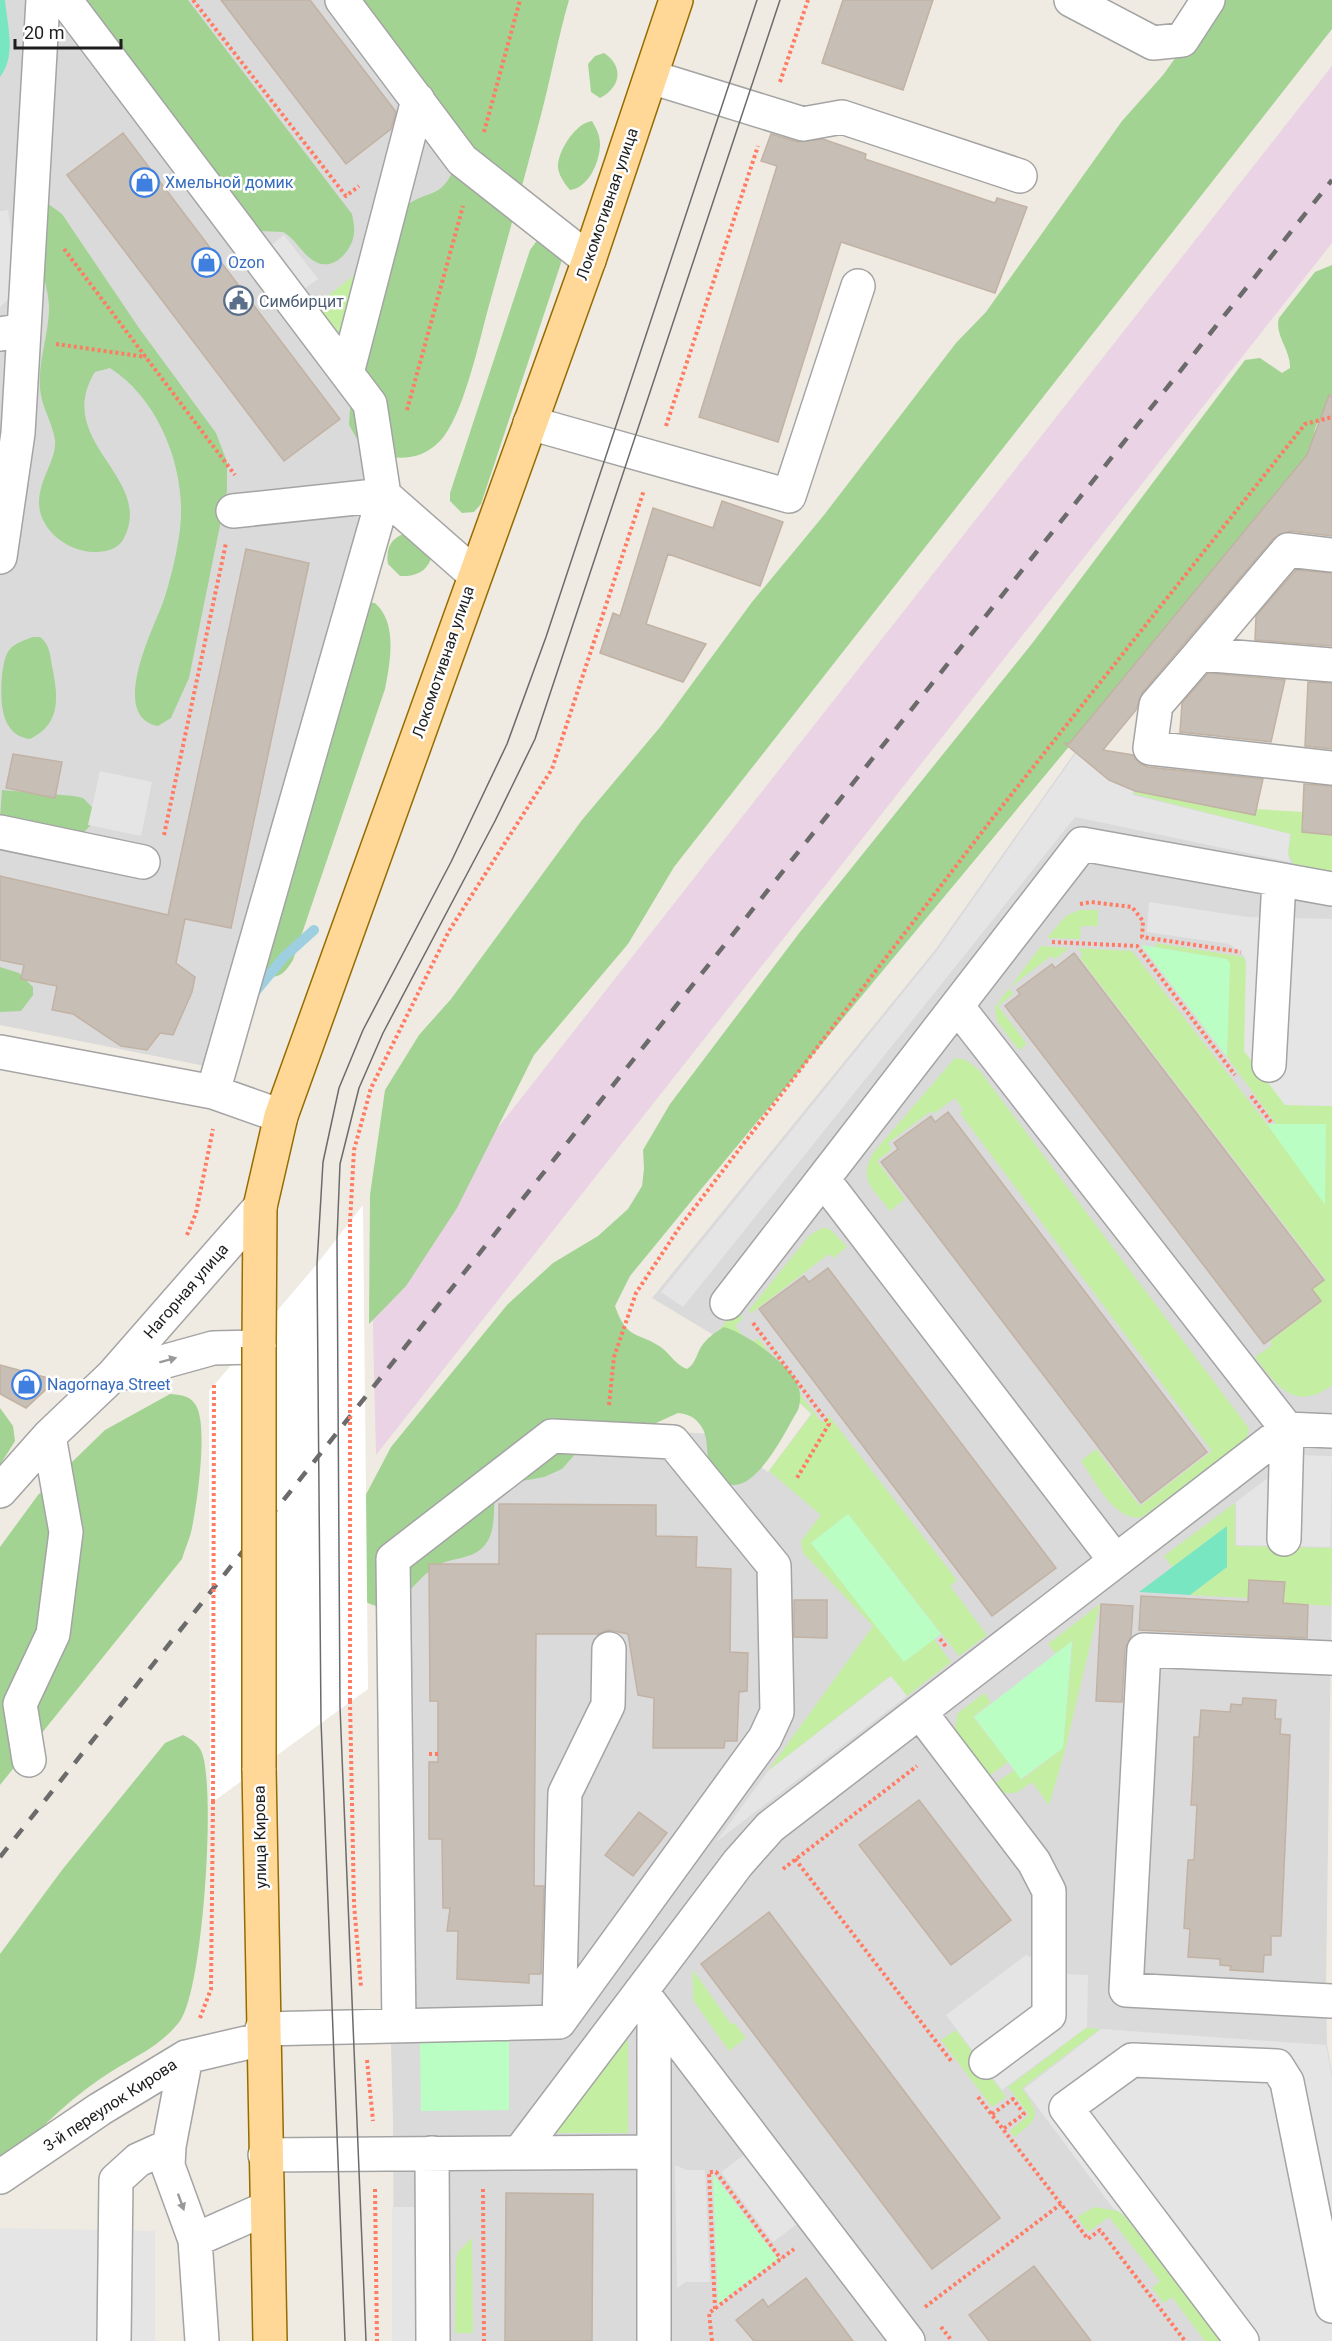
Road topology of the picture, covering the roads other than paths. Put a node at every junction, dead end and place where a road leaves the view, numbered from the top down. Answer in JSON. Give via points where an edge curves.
{"nodes":[{"id":1,"x":43,"y":0,"type":"edge"},
{"id":2,"x":65,"y":0,"type":"edge"},
{"id":3,"x":342,"y":0,"type":"edge"},
{"id":4,"x":1071,"y":0,"type":"edge"},
{"id":5,"x":1208,"y":0,"type":"edge"},
{"id":6,"x":667,"y":5,"type":"edge"},
{"id":7,"x":651,"y":77,"type":"junction"},
{"id":8,"x":418,"y":100,"type":"junction"},
{"id":9,"x":1020,"y":176,"type":"dead end"},
{"id":10,"x":589,"y":260,"type":"junction"},
{"id":11,"x":858,"y":286,"type":"dead end"},
{"id":12,"x":16,"y":334,"type":"edge"},
{"id":13,"x":347,"y":373,"type":"junction"},
{"id":14,"x":530,"y":423,"type":"junction"},
{"id":15,"x":384,"y":495,"type":"junction"},
{"id":16,"x":247,"y":510,"type":"road end"},
{"id":17,"x":1332,"y":555,"type":"edge"},
{"id":18,"x":0,"y":556,"type":"edge"},
{"id":19,"x":474,"y":574,"type":"junction"},
{"id":20,"x":1200,"y":654,"type":"junction"},
{"id":21,"x":1332,"y":665,"type":"edge"},
{"id":22,"x":1332,"y":768,"type":"edge"},
{"id":23,"x":0,"y":832,"type":"edge"},
{"id":24,"x":143,"y":862,"type":"dead end"},
{"id":25,"x":1279,"y":881,"type":"junction"},
{"id":26,"x":1332,"y":889,"type":"edge"},
{"id":27,"x":957,"y":1006,"type":"junction"},
{"id":28,"x":0,"y":1052,"type":"edge"},
{"id":29,"x":1269,"y":1065,"type":"dead end"},
{"id":30,"x":213,"y":1092,"type":"junction"},
{"id":31,"x":281,"y":1116,"type":"junction"},
{"id":32,"x":823,"y":1179,"type":"junction"},
{"id":33,"x":260,"y":1207,"type":"junction"},
{"id":34,"x":739,"y":1311,"type":"road end"},
{"id":35,"x":259,"y":1340,"type":"junction"},
{"id":36,"x":112,"y":1376,"type":"junction"},
{"id":37,"x":1287,"y":1429,"type":"junction"},
{"id":38,"x":1332,"y":1431,"type":"edge"},
{"id":39,"x":49,"y":1436,"type":"junction"},
{"id":40,"x":0,"y":1491,"type":"edge"},
{"id":41,"x":1284,"y":1539,"type":"dead end"},
{"id":42,"x":1115,"y":1560,"type":"junction"},
{"id":43,"x":609,"y":1649,"type":"dead end"},
{"id":44,"x":1332,"y":1658,"type":"edge"},
{"id":45,"x":920,"y":1712,"type":"junction"},
{"id":46,"x":29,"y":1761,"type":"dead end"},
{"id":47,"x":648,"y":2000,"type":"junction"},
{"id":48,"x":1332,"y":2001,"type":"edge"},
{"id":49,"x":559,"y":2022,"type":"junction"},
{"id":50,"x":399,"y":2025,"type":"junction"},
{"id":51,"x":262,"y":2034,"type":"junction"},
{"id":52,"x":186,"y":2056,"type":"junction"},
{"id":53,"x":986,"y":2062,"type":"dead end"},
{"id":54,"x":169,"y":2146,"type":"junction"},
{"id":55,"x":654,"y":2152,"type":"junction"},
{"id":56,"x":432,"y":2153,"type":"junction"},
{"id":57,"x":519,"y":2153,"type":"junction"},
{"id":58,"x":266,"y":2155,"type":"junction"},
{"id":59,"x":0,"y":2177,"type":"edge"},
{"id":60,"x":267,"y":2208,"type":"junction"},
{"id":61,"x":195,"y":2240,"type":"junction"},
{"id":62,"x":1332,"y":2306,"type":"edge"},
{"id":63,"x":114,"y":2341,"type":"edge"},
{"id":64,"x":202,"y":2341,"type":"edge"},
{"id":65,"x":270,"y":2341,"type":"edge"},
{"id":66,"x":433,"y":2341,"type":"edge"},
{"id":67,"x":654,"y":2341,"type":"edge"},
{"id":68,"x":908,"y":2341,"type":"edge"},
{"id":69,"x":1242,"y":2341,"type":"edge"}],
"edges":[{"from":1,"to":12,"type":"street","via":[[31,207]]},
{"from":2,"to":13,"type":"street"},
{"from":3,"to":8,"type":"street"},
{"from":4,"to":5,"type":"street","via":[[1153,43],[1182,40]]},
{"from":6,"to":7,"type":"main road","name":"Локомотивная улица"},
{"from":7,"to":9,"type":"street","via":[[803,124],[842,117]]},
{"from":7,"to":10,"type":"main road","name":"Локомотивная улица"},
{"from":8,"to":10,"type":"street","via":[[462,160]]},
{"from":8,"to":13,"type":"street"},
{"from":10,"to":14,"type":"main road","name":"Локомотивная улица"},
{"from":11,"to":14,"type":"street","via":[[789,496]]},
{"from":12,"to":18,"type":"street","via":[[18,433]]},
{"from":13,"to":15,"type":"street","via":[[370,404]]},
{"from":14,"to":19,"type":"main road","name":"Локомотивная улица"},
{"from":15,"to":16,"type":"street"},
{"from":15,"to":19,"type":"street"},
{"from":15,"to":30,"type":"street"},
{"from":17,"to":20,"type":"street","via":[[1288,550]]},
{"from":19,"to":31,"type":"main road","name":"Локомотивная улица"},
{"from":20,"to":21,"type":"street"},
{"from":20,"to":22,"type":"street","via":[[1156,705],[1150,748]]},
{"from":23,"to":24,"type":"street"},
{"from":25,"to":26,"type":"street"},
{"from":25,"to":27,"type":"street","via":[[1082,844]]},
{"from":25,"to":29,"type":"street"},
{"from":27,"to":32,"type":"street"},
{"from":27,"to":37,"type":"street"},
{"from":28,"to":30,"type":"street"},
{"from":30,"to":31,"type":"street"},
{"from":31,"to":33,"type":"main road","name":"Локомотивная улица"},
{"from":32,"to":34,"type":"street"},
{"from":32,"to":42,"type":"street"},
{"from":33,"to":35,"type":"main road","name":"Локомотивная улица"},
{"from":33,"to":36,"type":"street","name":"Нагорная улица"},
{"from":36,"to":35,"type":"street","name":"Нагорная улица","one_way":true,"via":[[213,1348]]},
{"from":35,"to":51,"type":"main road","name":"улица Кирова","bridge":true},
{"from":36,"to":39,"type":"street","name":"Нагорная улица"},
{"from":37,"to":38,"type":"street"},
{"from":37,"to":41,"type":"street"},
{"from":37,"to":42,"type":"street"},
{"from":39,"to":40,"type":"street","name":"Нагорная улица"},
{"from":39,"to":46,"type":"street","via":[[66,1532],[53,1634],[20,1704]]},
{"from":42,"to":45,"type":"street"},
{"from":43,"to":49,"type":"street","via":[[608,1705],[565,1793]]},
{"from":44,"to":48,"type":"street","via":[[1144,1650],[1126,1990]]},
{"from":45,"to":47,"type":"street","via":[[770,1827],[738,1863]]},
{"from":45,"to":53,"type":"street","via":[[1034,1862],[1048,1891],[1049,2015]]},
{"from":47,"to":55,"type":"street"},
{"from":47,"to":57,"type":"street"},
{"from":47,"to":68,"type":"street"},
{"from":49,"to":50,"type":"street","name":"3-й переулок Кирова"},
{"from":49,"to":50,"type":"street","via":[[765,1738],[777,1712],[774,1566],[673,1442],[552,1436],[393,1559]]},
{"from":50,"to":51,"type":"street","name":"3-й переулок Кирова"},
{"from":51,"to":52,"type":"street","name":"3-й переулок Кирова"},
{"from":51,"to":58,"type":"main road","name":"улица Кирова"},
{"from":52,"to":54,"type":"street"},
{"from":52,"to":59,"type":"street","name":"3-й переулок Кирова"},
{"from":54,"to":61,"type":"street","one_way":true,"via":[[168,2166]]},
{"from":54,"to":63,"type":"street","via":[[138,2160],[116,2180]]},
{"from":55,"to":57,"type":"street"},
{"from":55,"to":67,"type":"street"},
{"from":56,"to":57,"type":"street"},
{"from":56,"to":58,"type":"street"},
{"from":56,"to":66,"type":"street"},
{"from":58,"to":60,"type":"main road","name":"улица Кирова"},
{"from":60,"to":61,"type":"street"},
{"from":60,"to":65,"type":"main road","name":"улица Кирова"},
{"from":61,"to":64,"type":"street"},
{"from":62,"to":69,"type":"street","via":[[1287,2082],[1277,2066],[1132,2060],[1066,2108]]}]}
